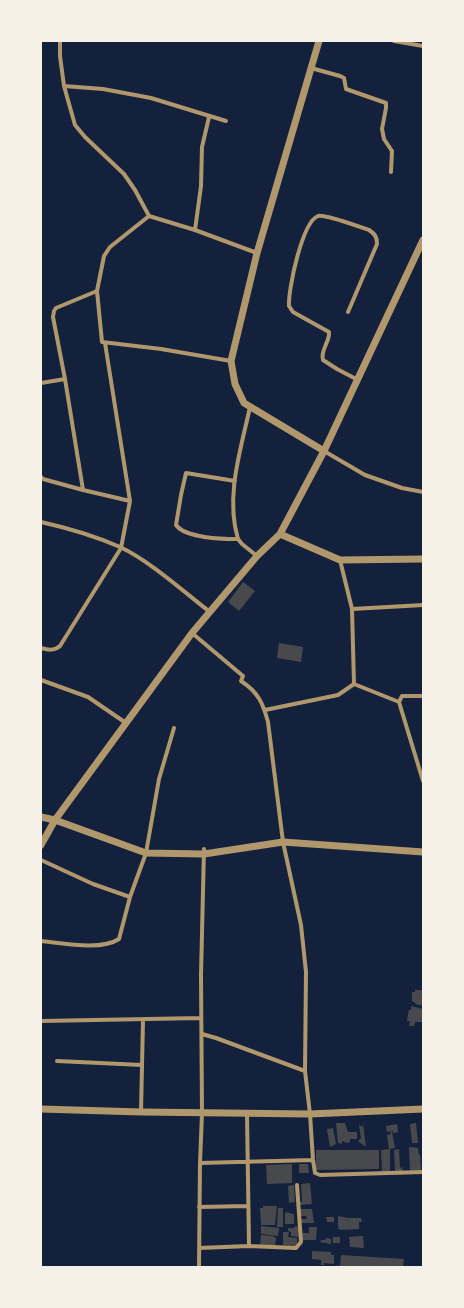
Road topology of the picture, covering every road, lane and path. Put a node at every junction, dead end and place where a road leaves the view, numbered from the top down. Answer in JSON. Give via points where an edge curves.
{"nodes":[{"id":1,"x":60,"y":41,"type":"edge"},
{"id":2,"x":320,"y":41,"type":"edge"},
{"id":3,"x":394,"y":41,"type":"edge"},
{"id":4,"x":423,"y":46,"type":"edge"},
{"id":5,"x":312,"y":68,"type":"junction"},
{"id":6,"x":64,"y":86,"type":"junction"},
{"id":7,"x":209,"y":117,"type":"junction"},
{"id":8,"x":226,"y":121,"type":"dead end"},
{"id":9,"x":391,"y":172,"type":"dead end"},
{"id":10,"x":149,"y":216,"type":"junction"},
{"id":11,"x":195,"y":230,"type":"junction"},
{"id":12,"x":423,"y":240,"type":"edge"},
{"id":13,"x":257,"y":253,"type":"junction"},
{"id":14,"x":97,"y":291,"type":"junction"},
{"id":15,"x":348,"y":312,"type":"dead end"},
{"id":16,"x":105,"y":343,"type":"junction"},
{"id":17,"x":231,"y":361,"type":"junction"},
{"id":18,"x":65,"y":379,"type":"junction"},
{"id":19,"x":358,"y":380,"type":"junction"},
{"id":20,"x":41,"y":384,"type":"edge"},
{"id":21,"x":250,"y":407,"type":"junction"},
{"id":22,"x":324,"y":451,"type":"junction"},
{"id":23,"x":41,"y":477,"type":"edge"},
{"id":24,"x":235,"y":481,"type":"junction"},
{"id":25,"x":83,"y":490,"type":"junction"},
{"id":26,"x":423,"y":492,"type":"edge"},
{"id":27,"x":130,"y":502,"type":"junction"},
{"id":28,"x":41,"y":522,"type":"edge"},
{"id":29,"x":280,"y":534,"type":"junction"},
{"id":30,"x":238,"y":539,"type":"junction"},
{"id":31,"x":121,"y":548,"type":"junction"},
{"id":32,"x":258,"y":556,"type":"junction"},
{"id":33,"x":423,"y":559,"type":"edge"},
{"id":34,"x":340,"y":560,"type":"junction"},
{"id":35,"x":423,"y":605,"type":"edge"},
{"id":36,"x":352,"y":609,"type":"junction"},
{"id":37,"x":210,"y":612,"type":"junction"},
{"id":38,"x":192,"y":633,"type":"junction"},
{"id":39,"x":41,"y":648,"type":"edge"},
{"id":40,"x":41,"y":680,"type":"edge"},
{"id":41,"x":354,"y":684,"type":"junction"},
{"id":42,"x":423,"y":696,"type":"edge"},
{"id":43,"x":399,"y":702,"type":"junction"},
{"id":44,"x":265,"y":710,"type":"junction"},
{"id":45,"x":126,"y":723,"type":"junction"},
{"id":46,"x":174,"y":728,"type":"dead end"},
{"id":47,"x":423,"y":781,"type":"edge"},
{"id":48,"x":41,"y":817,"type":"edge"},
{"id":49,"x":55,"y":820,"type":"junction"},
{"id":50,"x":283,"y":842,"type":"junction"},
{"id":51,"x":41,"y":845,"type":"edge"},
{"id":52,"x":204,"y":851,"type":"junction"},
{"id":53,"x":423,"y":852,"type":"edge"},
{"id":54,"x":146,"y":853,"type":"junction"},
{"id":55,"x":41,"y":860,"type":"edge"},
{"id":56,"x":130,"y":897,"type":"junction"},
{"id":57,"x":41,"y":941,"type":"edge"},
{"id":58,"x":201,"y":1018,"type":"junction"},
{"id":59,"x":143,"y":1020,"type":"junction"},
{"id":60,"x":41,"y":1021,"type":"edge"},
{"id":61,"x":202,"y":1034,"type":"junction"},
{"id":62,"x":57,"y":1061,"type":"dead end"},
{"id":63,"x":142,"y":1065,"type":"junction"},
{"id":64,"x":305,"y":1071,"type":"junction"},
{"id":65,"x":41,"y":1109,"type":"edge"},
{"id":66,"x":423,"y":1109,"type":"edge"},
{"id":67,"x":141,"y":1112,"type":"junction"},
{"id":68,"x":202,"y":1113,"type":"junction"},
{"id":69,"x":247,"y":1114,"type":"junction"},
{"id":70,"x":310,"y":1114,"type":"junction"},
{"id":71,"x":313,"y":1160,"type":"junction"},
{"id":72,"x":248,"y":1162,"type":"junction"},
{"id":73,"x":200,"y":1163,"type":"junction"},
{"id":74,"x":423,"y":1172,"type":"edge"},
{"id":75,"x":297,"y":1184,"type":"dead end"},
{"id":76,"x":248,"y":1206,"type":"junction"},
{"id":77,"x":199,"y":1207,"type":"junction"},
{"id":78,"x":249,"y":1246,"type":"junction"},
{"id":79,"x":199,"y":1248,"type":"junction"},
{"id":80,"x":200,"y":1267,"type":"edge"}],
"edges":[{"from":1,"to":6,"type":"street"},
{"from":2,"to":5,"type":"street"},
{"from":3,"to":4,"type":"street"},
{"from":5,"to":9,"type":"street","via":[[340,76],[344,78],[346,89],[386,103],[382,129],[384,139],[392,151]]},
{"from":5,"to":13,"type":"street"},
{"from":6,"to":7,"type":"street","via":[[103,89],[151,98]]},
{"from":6,"to":10,"type":"street","via":[[75,125],[85,138],[124,174]]},
{"from":7,"to":8,"type":"street"},
{"from":7,"to":11,"type":"street","via":[[202,147]]},
{"from":10,"to":11,"type":"street"},
{"from":10,"to":14,"type":"street","via":[[106,252]]},
{"from":11,"to":13,"type":"street"},
{"from":12,"to":19,"type":"street"},
{"from":13,"to":17,"type":"street"},
{"from":14,"to":16,"type":"street","via":[[101,340]]},
{"from":14,"to":18,"type":"street","via":[[54,311]]},
{"from":15,"to":19,"type":"street","via":[[377,244],[377,238],[369,230],[320,216],[312,221],[297,255],[289,306],[293,312],[328,332],[329,336],[322,354],[323,360]]},
{"from":16,"to":17,"type":"street"},
{"from":16,"to":27,"type":"street"},
{"from":17,"to":21,"type":"street","via":[[237,391],[244,403]]},
{"from":18,"to":20,"type":"street"},
{"from":18,"to":25,"type":"street"},
{"from":19,"to":22,"type":"street"},
{"from":21,"to":22,"type":"street"},
{"from":21,"to":24,"type":"street"},
{"from":22,"to":26,"type":"street","via":[[365,475],[402,488]]},
{"from":22,"to":29,"type":"street"},
{"from":23,"to":25,"type":"street"},
{"from":24,"to":30,"type":"street","via":[[233,502]]},
{"from":24,"to":30,"type":"street","via":[[186,473],[176,525],[179,529],[203,536]]},
{"from":25,"to":27,"type":"street"},
{"from":27,"to":31,"type":"street"},
{"from":28,"to":31,"type":"street","via":[[63,527]]},
{"from":29,"to":32,"type":"street"},
{"from":29,"to":34,"type":"street"},
{"from":30,"to":32,"type":"street"},
{"from":31,"to":37,"type":"street","via":[[148,564]]},
{"from":31,"to":39,"type":"street","via":[[60,646],[52,650]]},
{"from":32,"to":37,"type":"street"},
{"from":33,"to":34,"type":"street"},
{"from":34,"to":36,"type":"street"},
{"from":35,"to":36,"type":"street"},
{"from":36,"to":41,"type":"street"},
{"from":37,"to":38,"type":"street"},
{"from":38,"to":44,"type":"street","via":[[243,676],[241,681],[261,700]]},
{"from":38,"to":45,"type":"street"},
{"from":40,"to":45,"type":"street","via":[[88,697]]},
{"from":41,"to":43,"type":"street"},
{"from":41,"to":44,"type":"street","via":[[338,695]]},
{"from":42,"to":43,"type":"street","via":[[402,696]]},
{"from":43,"to":47,"type":"street"},
{"from":44,"to":50,"type":"street"},
{"from":45,"to":49,"type":"street"},
{"from":46,"to":54,"type":"street","via":[[159,779]]},
{"from":48,"to":49,"type":"street"},
{"from":49,"to":51,"type":"street"},
{"from":49,"to":54,"type":"street"},
{"from":50,"to":52,"type":"street"},
{"from":50,"to":53,"type":"street"},
{"from":50,"to":64,"type":"street","via":[[301,925],[306,972]]},
{"from":52,"to":54,"type":"street"},
{"from":52,"to":58,"type":"street"},
{"from":54,"to":56,"type":"street"},
{"from":55,"to":56,"type":"street","via":[[93,884]]},
{"from":56,"to":57,"type":"street","via":[[119,939],[113,943],[81,946]]},
{"from":58,"to":59,"type":"street"},
{"from":58,"to":61,"type":"street"},
{"from":59,"to":60,"type":"street"},
{"from":59,"to":63,"type":"street"},
{"from":61,"to":64,"type":"street"},
{"from":61,"to":68,"type":"street"},
{"from":62,"to":63,"type":"street"},
{"from":63,"to":67,"type":"street"},
{"from":64,"to":70,"type":"street"},
{"from":65,"to":67,"type":"street"},
{"from":66,"to":70,"type":"street"},
{"from":67,"to":68,"type":"street"},
{"from":68,"to":69,"type":"street"},
{"from":68,"to":73,"type":"street"},
{"from":69,"to":70,"type":"street"},
{"from":69,"to":72,"type":"street"},
{"from":70,"to":71,"type":"street"},
{"from":71,"to":72,"type":"street"},
{"from":71,"to":74,"type":"street","via":[[315,1174],[320,1176]]},
{"from":72,"to":73,"type":"street"},
{"from":72,"to":76,"type":"street"},
{"from":73,"to":77,"type":"street"},
{"from":75,"to":78,"type":"street","via":[[301,1242],[299,1246]]},
{"from":76,"to":77,"type":"street"},
{"from":76,"to":78,"type":"street"},
{"from":77,"to":79,"type":"street"},
{"from":78,"to":79,"type":"street"},
{"from":79,"to":80,"type":"street"}]}
